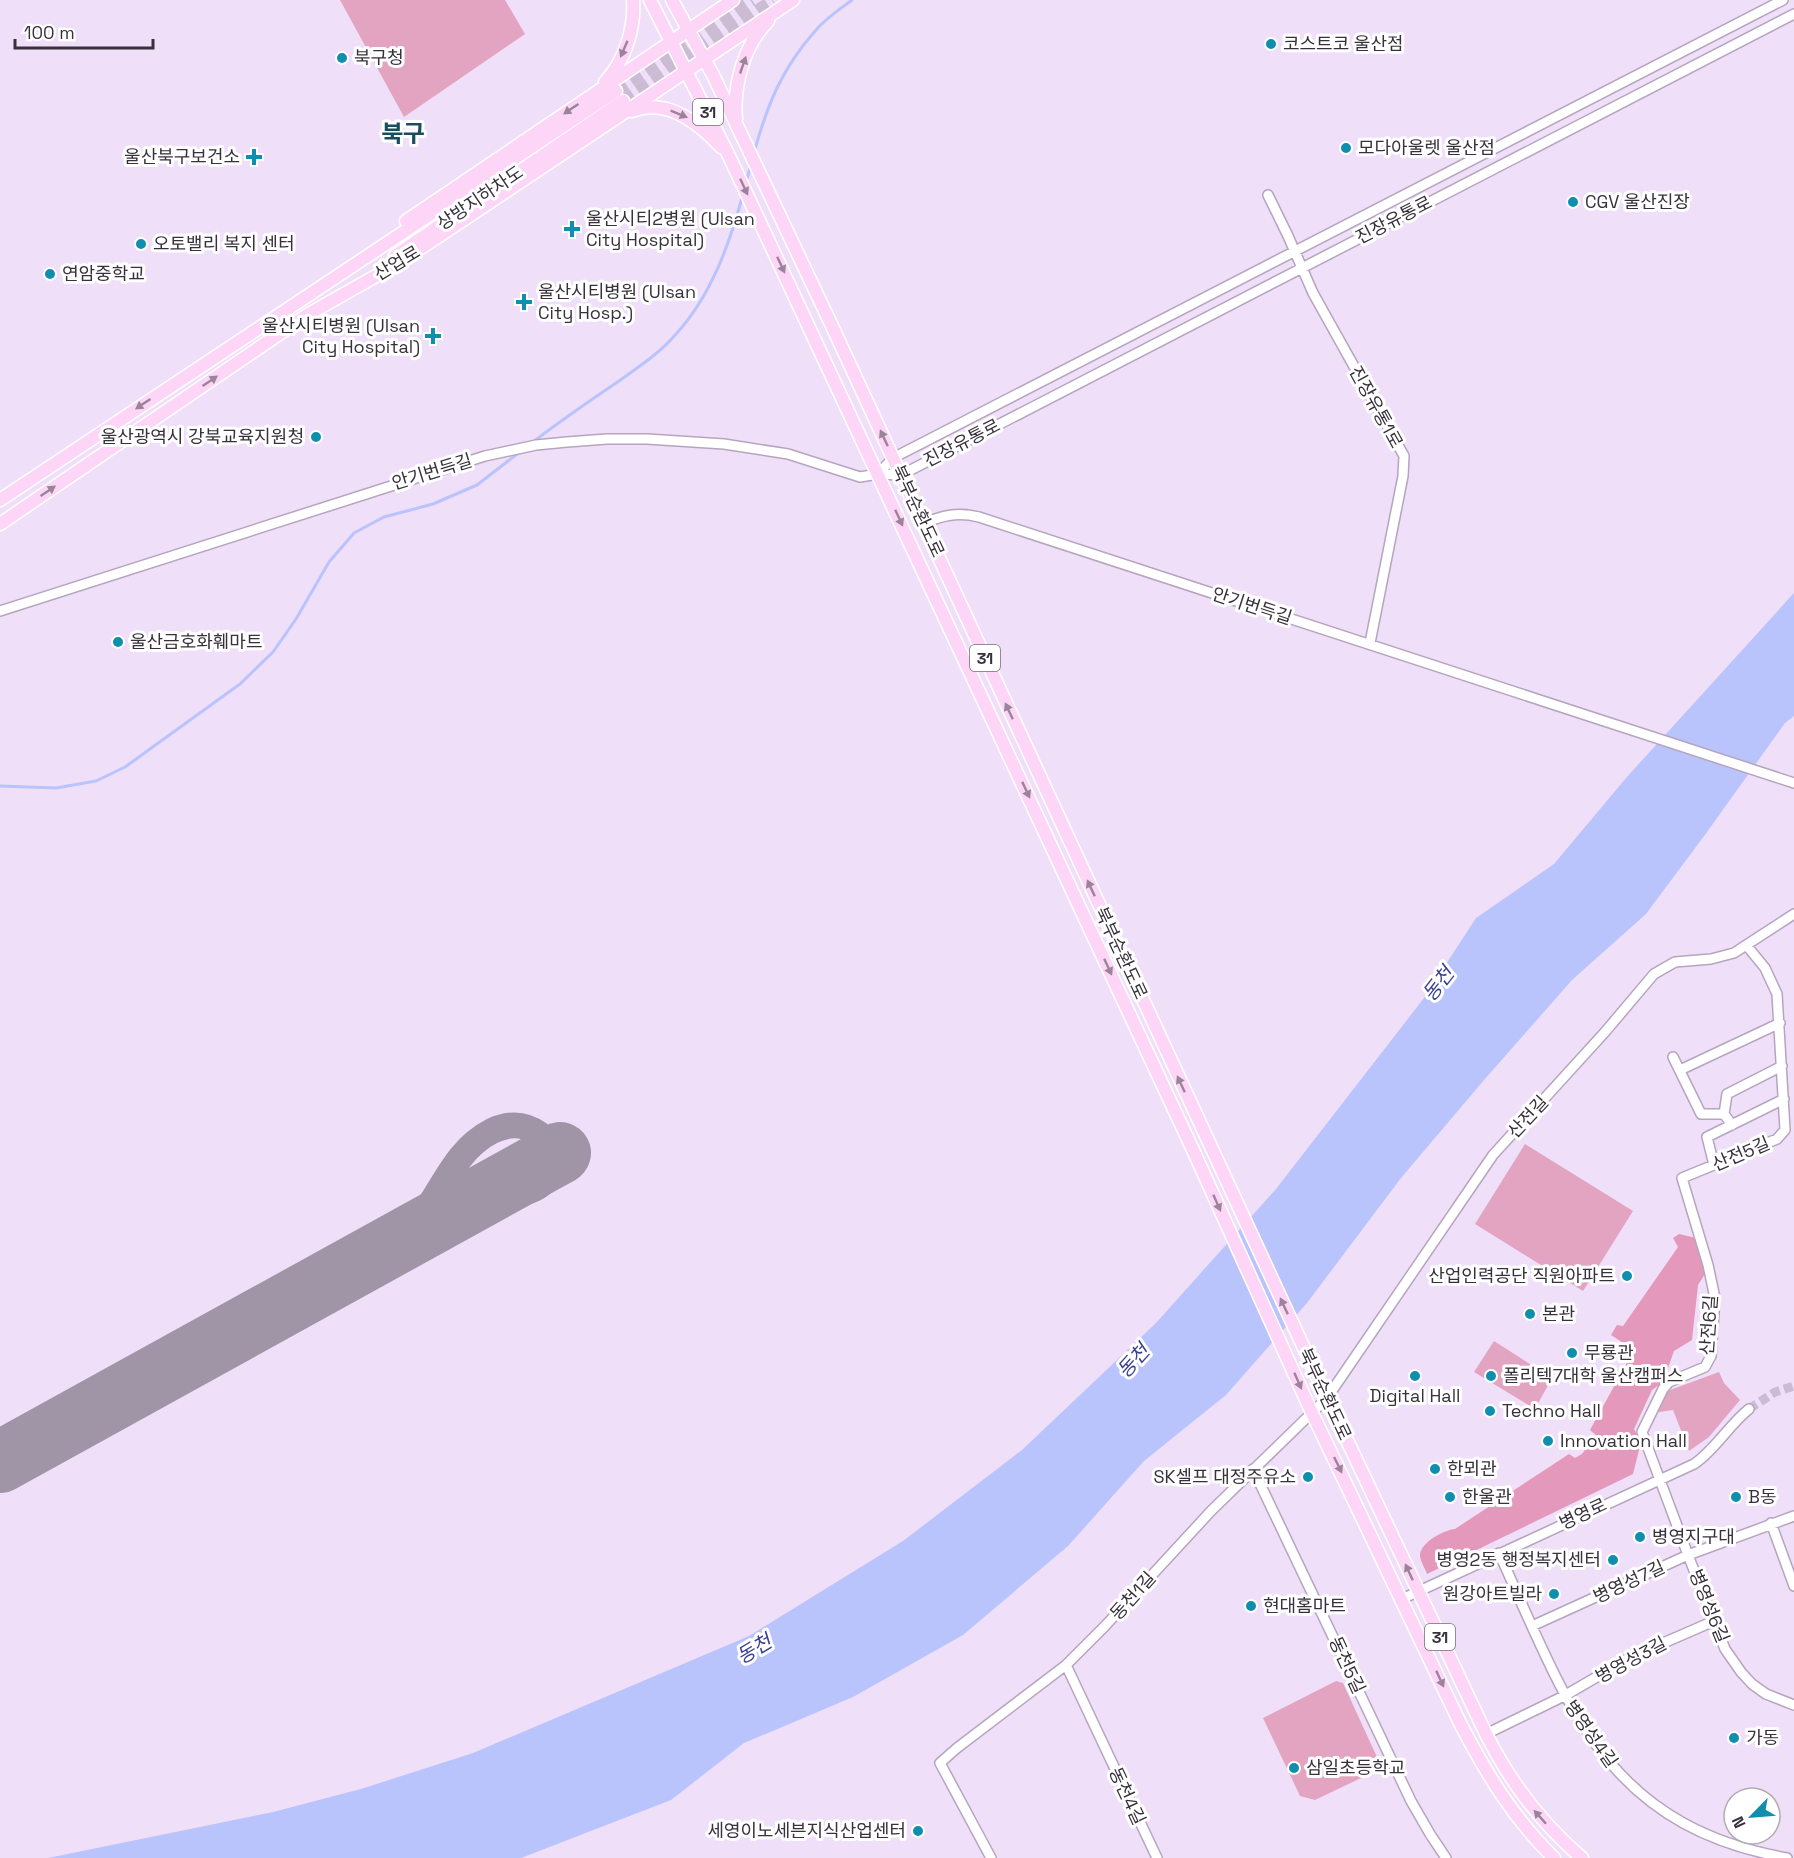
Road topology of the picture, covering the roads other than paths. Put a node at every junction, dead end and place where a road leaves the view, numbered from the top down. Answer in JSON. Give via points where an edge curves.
{"nodes":[{"id":1,"x":633,"y":0,"type":"edge"},
{"id":2,"x":650,"y":0,"type":"edge"},
{"id":3,"x":672,"y":0,"type":"edge"},
{"id":4,"x":734,"y":0,"type":"edge"},
{"id":5,"x":793,"y":0,"type":"edge"},
{"id":6,"x":1783,"y":0,"type":"edge"},
{"id":7,"x":781,"y":8,"type":"junction"},
{"id":8,"x":1794,"y":14,"type":"edge"},
{"id":9,"x":688,"y":29,"type":"junction"},
{"id":10,"x":672,"y":40,"type":"junction"},
{"id":11,"x":705,"y":59,"type":"junction"},
{"id":12,"x":688,"y":71,"type":"junction"},
{"id":13,"x":597,"y":92,"type":"junction"},
{"id":14,"x":620,"y":96,"type":"joint"},
{"id":15,"x":623,"y":114,"type":"junction"},
{"id":16,"x":738,"y":127,"type":"junction"},
{"id":17,"x":730,"y":158,"type":"junction"},
{"id":18,"x":1268,"y":195,"type":"dead end"},
{"id":19,"x":1295,"y":252,"type":"junction"},
{"id":20,"x":1302,"y":268,"type":"junction"},
{"id":21,"x":297,"y":302,"type":"junction"},
{"id":22,"x":307,"y":315,"type":"junction"},
{"id":23,"x":893,"y":458,"type":"junction"},
{"id":24,"x":878,"y":474,"type":"junction"},
{"id":25,"x":901,"y":475,"type":"junction"},
{"id":26,"x":0,"y":500,"type":"edge"},
{"id":27,"x":0,"y":524,"type":"edge"},
{"id":28,"x":923,"y":524,"type":"junction"},
{"id":29,"x":0,"y":611,"type":"edge"},
{"id":30,"x":1370,"y":643,"type":"junction"},
{"id":31,"x":1794,"y":783,"type":"edge"},
{"id":32,"x":1794,"y":914,"type":"edge"},
{"id":33,"x":1747,"y":946,"type":"junction"},
{"id":34,"x":1779,"y":1023,"type":"junction"},
{"id":35,"x":1673,"y":1057,"type":"dead end"},
{"id":36,"x":1782,"y":1066,"type":"junction"},
{"id":37,"x":1680,"y":1070,"type":"junction"},
{"id":38,"x":1784,"y":1099,"type":"junction"},
{"id":39,"x":1724,"y":1114,"type":"junction"},
{"id":40,"x":1732,"y":1125,"type":"junction"},
{"id":41,"x":1714,"y":1165,"type":"junction"},
{"id":42,"x":1682,"y":1178,"type":"joint"},
{"id":43,"x":1327,"y":1398,"type":"junction"},
{"id":44,"x":1749,"y":1409,"type":"tunnel mouth"},
{"id":45,"x":1312,"y":1413,"type":"junction"},
{"id":46,"x":1253,"y":1468,"type":"junction"},
{"id":47,"x":1659,"y":1479,"type":"junction"},
{"id":48,"x":1794,"y":1516,"type":"edge"},
{"id":49,"x":1771,"y":1523,"type":"junction"},
{"id":50,"x":1498,"y":1553,"type":"junction"},
{"id":51,"x":1688,"y":1555,"type":"junction"},
{"id":52,"x":1794,"y":1586,"type":"edge"},
{"id":53,"x":1418,"y":1591,"type":"junction"},
{"id":54,"x":1402,"y":1599,"type":"junction"},
{"id":55,"x":1714,"y":1621,"type":"junction"},
{"id":56,"x":1532,"y":1626,"type":"junction"},
{"id":57,"x":1066,"y":1665,"type":"junction"},
{"id":58,"x":1564,"y":1696,"type":"junction"},
{"id":59,"x":1794,"y":1705,"type":"edge"},
{"id":60,"x":1486,"y":1734,"type":"junction"},
{"id":61,"x":991,"y":1858,"type":"edge"},
{"id":62,"x":1157,"y":1858,"type":"edge"},
{"id":63,"x":1446,"y":1858,"type":"edge"},
{"id":64,"x":1554,"y":1858,"type":"edge"},
{"id":65,"x":1582,"y":1858,"type":"edge"},
{"id":66,"x":1787,"y":1858,"type":"edge"}],
"edges":[{"from":1,"to":13,"type":"main road","one_way":true,"via":[[627,44],[610,77]]},
{"from":2,"to":10,"type":"main road","number":"31"},
{"from":3,"to":9,"type":"main road","name":"북부순환도로"},
{"from":4,"to":9,"type":"main road","name":"산업로"},
{"from":5,"to":7,"type":"main road","name":"산업로"},
{"from":6,"to":19,"type":"street","name":"진장유통로"},
{"from":7,"to":11,"type":"main road","name":"산업로"},
{"from":16,"to":7,"type":"main road","one_way":true,"via":[[738,81],[748,51],[762,27]]},
{"from":8,"to":20,"type":"street","name":"진장유통로"},
{"from":9,"to":10,"type":"main road","name":"산업로"},
{"from":9,"to":11,"type":"main road","name":"북부순환도로"},
{"from":10,"to":12,"type":"main road","name":"북부순환도로","number":"31"},
{"from":10,"to":13,"type":"main road","name":"산업로"},
{"from":11,"to":12,"type":"main road","name":"산업로"},
{"from":11,"to":16,"type":"main road","name":"북부순환도로"},
{"from":12,"to":15,"type":"main road","name":"산업로"},
{"from":12,"to":17,"type":"main road","name":"북부순환도로","number":"31"},
{"from":13,"to":21,"type":"main road","name":"산업로","one_way":true,"via":[[438,199]]},
{"from":14,"to":21,"type":"main road","name":"산업로"},
{"from":14,"to":22,"type":"main road","name":"상방지하차도"},
{"from":15,"to":17,"type":"main road","one_way":true,"via":[[647,107],[674,111],[696,123]]},
{"from":15,"to":22,"type":"main road","name":"산업로","via":[[397,264]]},
{"from":23,"to":16,"type":"main road","name":"북부순환도로","number":"31","one_way":true},
{"from":17,"to":24,"type":"main road","name":"북부순환도로","number":"31","one_way":true},
{"from":18,"to":19,"type":"street","name":"진장유통1로"},
{"from":19,"to":20,"type":"street","name":"진장유통1로"},
{"from":19,"to":23,"type":"street","name":"진장유통로"},
{"from":20,"to":25,"type":"street","name":"진장유통로"},
{"from":20,"to":30,"type":"street","name":"진장유통1로","via":[[1404,456]]},
{"from":21,"to":26,"type":"main road","name":"산업로","one_way":true},
{"from":27,"to":22,"type":"main road","name":"산업로","one_way":true},
{"from":23,"to":24,"type":"street","name":"진장유통로"},
{"from":23,"to":25,"type":"main road","name":"북부순환도로","number":"31"},
{"from":24,"to":25,"type":"street","name":"진장유통로"},
{"from":24,"to":29,"type":"street","name":"안기번득길","via":[[860,477],[788,454],[724,444],[607,439],[536,445],[485,456]]},
{"from":24,"to":45,"type":"main road","name":"북부순환도로","number":"31","one_way":true},
{"from":25,"to":28,"type":"main road","name":"북부순환도로","number":"31"},
{"from":28,"to":30,"type":"street","name":"안기번득길","via":[[965,513]]},
{"from":43,"to":28,"type":"main road","name":"북부순환도로","number":"31","one_way":true},
{"from":30,"to":31,"type":"street","name":"안기번득길"},
{"from":32,"to":33,"type":"street","name":"산전길"},
{"from":33,"to":34,"type":"street","name":"산전5길","via":[[1772,981]]},
{"from":33,"to":43,"type":"street","name":"산전길","via":[[1723,957],[1675,963],[1654,974],[1493,1155]]},
{"from":34,"to":36,"type":"street","name":"산전5길"},
{"from":34,"to":37,"type":"street"},
{"from":35,"to":37,"type":"street"},
{"from":36,"to":38,"type":"street","name":"산전5길"},
{"from":36,"to":39,"type":"street","via":[[1727,1094]]},
{"from":37,"to":39,"type":"street","via":[[1701,1114]]},
{"from":38,"to":40,"type":"street"},
{"from":38,"to":41,"type":"street","name":"산전5길","via":[[1785,1131],[1777,1139]]},
{"from":39,"to":40,"type":"street"},
{"from":40,"to":41,"type":"street","via":[[1707,1137]]},
{"from":41,"to":42,"type":"street","name":"산전5길"},
{"from":42,"to":47,"type":"street","name":"산전6길","via":[[1715,1298],[1711,1356],[1705,1367],[1669,1382],[1644,1427],[1643,1437]]},
{"from":43,"to":45,"type":"street","name":"산전길"},
{"from":53,"to":43,"type":"main road","name":"북부순환도로","number":"31","one_way":true},
{"from":44,"to":47,"type":"street","name":"병영로","via":[[1700,1460]]},
{"from":45,"to":46,"type":"street","name":"동천1길"},
{"from":45,"to":54,"type":"main road","name":"북부순환도로","number":"31","one_way":true},
{"from":46,"to":57,"type":"street","name":"동천1길"},
{"from":46,"to":63,"type":"street","name":"동천5길","via":[[1419,1817]]},
{"from":47,"to":50,"type":"street","name":"병영로"},
{"from":47,"to":51,"type":"street","name":"병영성6길"},
{"from":48,"to":49,"type":"street","name":"병영성7길"},
{"from":49,"to":51,"type":"street","name":"병영성7길"},
{"from":49,"to":52,"type":"street"},
{"from":50,"to":53,"type":"street","name":"병영로"},
{"from":50,"to":56,"type":"street","name":"병영성4길"},
{"from":51,"to":55,"type":"street","name":"병영성6길"},
{"from":51,"to":56,"type":"street","name":"병영성7길"},
{"from":53,"to":54,"type":"street","name":"병영로"},
{"from":53,"to":60,"type":"main road","name":"북부순환도로","number":"31"},
{"from":54,"to":64,"type":"main road","name":"북부순환도로","number":"31","one_way":true,"via":[[1482,1767],[1519,1820]]},
{"from":55,"to":58,"type":"street","name":"병영성3길","via":[[1631,1657]]},
{"from":55,"to":59,"type":"street","name":"병영성6길","via":[[1725,1649],[1741,1672],[1766,1694]]},
{"from":56,"to":58,"type":"street","name":"병영성4길"},
{"from":57,"to":61,"type":"street","name":"동천1길","via":[[940,1762]]},
{"from":57,"to":62,"type":"street","name":"동천4길"},
{"from":58,"to":60,"type":"street","name":"병영성3길"},
{"from":58,"to":66,"type":"street","name":"병영성4길","via":[[1611,1765],[1663,1812],[1732,1845]]},
{"from":65,"to":60,"type":"main road","name":"북부순환도로","number":"31","one_way":true,"via":[[1533,1809],[1503,1767]]}]}
